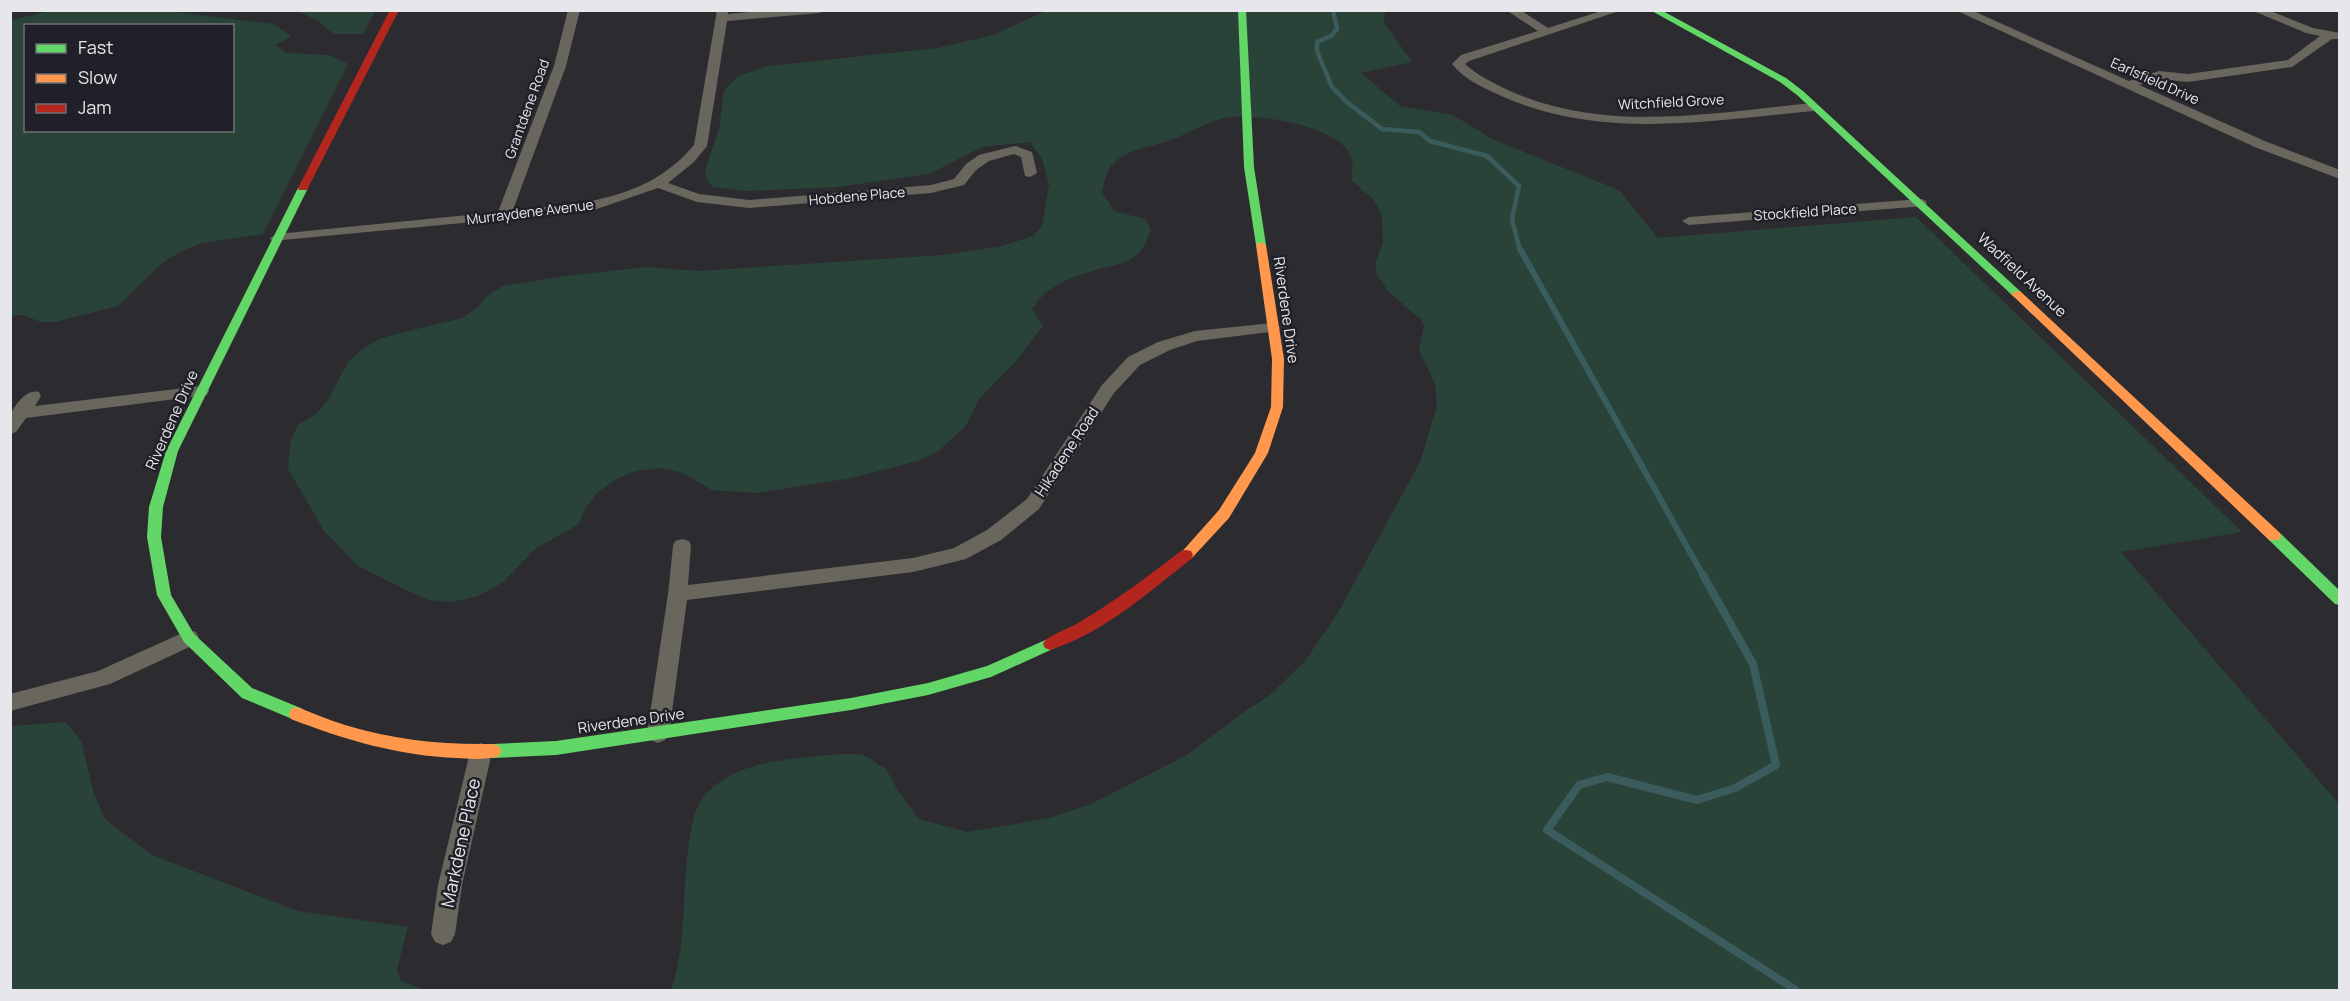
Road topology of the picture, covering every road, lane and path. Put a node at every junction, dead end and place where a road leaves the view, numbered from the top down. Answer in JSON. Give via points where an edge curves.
{"nodes":[{"id":1,"x":395,"y":10,"type":"edge"},
{"id":2,"x":574,"y":10,"type":"edge"},
{"id":3,"x":820,"y":10,"type":"edge"},
{"id":4,"x":1242,"y":10,"type":"edge"},
{"id":5,"x":1511,"y":10,"type":"edge"},
{"id":6,"x":1617,"y":10,"type":"edge"},
{"id":7,"x":1654,"y":10,"type":"edge"},
{"id":8,"x":1960,"y":10,"type":"edge"},
{"id":9,"x":2256,"y":10,"type":"edge"},
{"id":10,"x":722,"y":14,"type":"edge"},
{"id":11,"x":1547,"y":32,"type":"junction"},
{"id":12,"x":2334,"y":35,"type":"edge"},
{"id":13,"x":2128,"y":85,"type":"junction"},
{"id":14,"x":1813,"y":107,"type":"junction"},
{"id":15,"x":1030,"y":173,"type":"dead end"},
{"id":16,"x":2340,"y":175,"type":"edge"},
{"id":17,"x":658,"y":184,"type":"junction"},
{"id":18,"x":1920,"y":203,"type":"junction"},
{"id":19,"x":504,"y":216,"type":"junction"},
{"id":20,"x":1689,"y":221,"type":"dead end"},
{"id":21,"x":278,"y":238,"type":"junction"},
{"id":22,"x":1272,"y":328,"type":"junction"},
{"id":23,"x":201,"y":392,"type":"junction"},
{"id":24,"x":33,"y":396,"type":"dead end"},
{"id":25,"x":21,"y":413,"type":"junction"},
{"id":26,"x":10,"y":428,"type":"edge"},
{"id":27,"x":682,"y":546,"type":"dead end"},
{"id":28,"x":678,"y":594,"type":"junction"},
{"id":29,"x":2340,"y":600,"type":"edge"},
{"id":30,"x":189,"y":638,"type":"junction"},
{"id":31,"x":10,"y":703,"type":"edge"},
{"id":32,"x":657,"y":734,"type":"junction"},
{"id":33,"x":481,"y":752,"type":"junction"},
{"id":34,"x":442,"y":934,"type":"dead end"}],
"edges":[{"from":1,"to":21,"type":"street","name":"Riverdene Drive"},
{"from":2,"to":19,"type":"street","name":"Grantdene Road","via":[[560,66]]},
{"from":3,"to":10,"type":"street"},
{"from":4,"to":22,"type":"street","name":"Riverdene Drive","via":[[1249,167]]},
{"from":5,"to":11,"type":"street"},
{"from":6,"to":11,"type":"street"},
{"from":7,"to":14,"type":"street","name":"Wadfield Avenue","via":[[1783,80]]},
{"from":8,"to":13,"type":"street","name":"Earlsfield Drive"},
{"from":9,"to":12,"type":"street","via":[[2285,23]]},
{"from":10,"to":17,"type":"street","name":"Murraydene Avenue","via":[[700,146],[687,164]]},
{"from":11,"to":14,"type":"street","name":"Witchfield Grove","via":[[1465,58],[1458,64],[1508,96],[1563,114],[1616,121]]},
{"from":12,"to":13,"type":"street","via":[[2292,63],[2187,78],[2159,75]]},
{"from":13,"to":16,"type":"street","name":"Earlsfield Drive"},
{"from":14,"to":18,"type":"street","name":"Wadfield Avenue"},
{"from":15,"to":17,"type":"street","name":"Hobdene Place","via":[[1027,155],[1015,150],[984,158],[959,182],[931,189],[749,204],[697,198]]},
{"from":17,"to":19,"type":"street","name":"Murraydene Avenue","via":[[591,207]]},
{"from":18,"to":20,"type":"street","name":"Stockfield Place"},
{"from":18,"to":29,"type":"street","name":"Wadfield Avenue"},
{"from":19,"to":21,"type":"street","name":"Murraydene Avenue"},
{"from":21,"to":23,"type":"street","name":"Riverdene Drive"},
{"from":22,"to":28,"type":"street","name":"Hikadene Road","via":[[1195,336],[1134,361],[1108,389],[1033,504],[994,535],[959,554],[913,565]]},
{"from":22,"to":32,"type":"street","name":"Riverdene Drive","via":[[1278,359],[1277,407],[1261,453],[1217,521],[1183,558],[1127,602],[1071,636],[991,671],[928,689]]},
{"from":23,"to":25,"type":"street"},
{"from":23,"to":30,"type":"street","name":"Riverdene Drive","via":[[164,472],[154,537],[164,595]]},
{"from":24,"to":25,"type":"street"},
{"from":25,"to":26,"type":"street"},
{"from":27,"to":28,"type":"street"},
{"from":28,"to":32,"type":"street"},
{"from":30,"to":31,"type":"street","via":[[103,678]]},
{"from":30,"to":33,"type":"street","name":"Riverdene Drive","via":[[247,693],[326,727],[413,747]]},
{"from":32,"to":33,"type":"street","name":"Riverdene Drive","via":[[556,748]]},
{"from":33,"to":34,"type":"street","name":"Markdene Place"}]}
